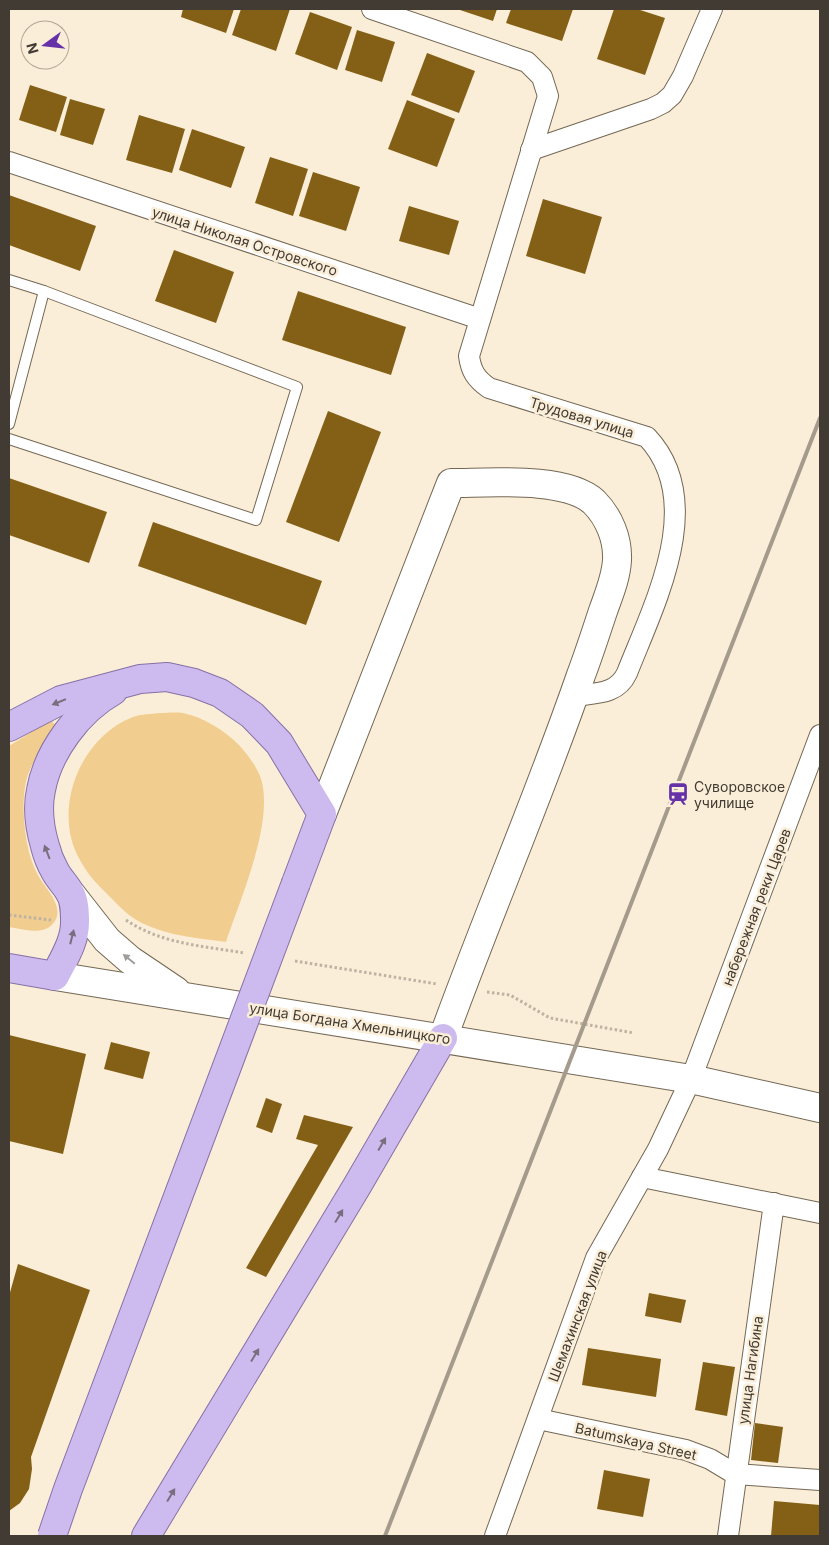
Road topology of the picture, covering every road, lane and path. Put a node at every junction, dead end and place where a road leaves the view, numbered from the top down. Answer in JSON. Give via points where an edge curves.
{"nodes":[{"id":1,"x":372,"y":9,"type":"edge"},
{"id":2,"x":712,"y":9,"type":"edge"},
{"id":3,"x":531,"y":150,"type":"junction"},
{"id":4,"x":9,"y":162,"type":"edge"},
{"id":5,"x":9,"y":280,"type":"edge"},
{"id":6,"x":44,"y":291,"type":"junction"},
{"id":7,"x":480,"y":319,"type":"junction"},
{"id":8,"x":9,"y":424,"type":"edge"},
{"id":9,"x":9,"y":439,"type":"edge"},
{"id":10,"x":140,"y":679,"type":"junction"},
{"id":11,"x":574,"y":696,"type":"junction"},
{"id":12,"x":9,"y":727,"type":"edge"},
{"id":13,"x":820,"y":735,"type":"edge"},
{"id":14,"x":322,"y":814,"type":"junction"},
{"id":15,"x":71,"y":894,"type":"junction"},
{"id":16,"x":125,"y":919,"type":"dead end"},
{"id":17,"x":245,"y":953,"type":"dead end"},
{"id":18,"x":293,"y":960,"type":"dead end"},
{"id":19,"x":9,"y":968,"type":"edge"},
{"id":20,"x":55,"y":976,"type":"junction"},
{"id":21,"x":462,"y":988,"type":"junction"},
{"id":22,"x":183,"y":996,"type":"junction"},
{"id":23,"x":634,"y":1033,"type":"dead end"},
{"id":24,"x":443,"y":1038,"type":"junction"},
{"id":25,"x":691,"y":1079,"type":"junction"},
{"id":26,"x":820,"y":1108,"type":"edge"},
{"id":27,"x":642,"y":1177,"type":"junction"},
{"id":28,"x":774,"y":1203,"type":"junction"},
{"id":29,"x":820,"y":1213,"type":"edge"},
{"id":30,"x":538,"y":1419,"type":"junction"},
{"id":31,"x":735,"y":1474,"type":"junction"},
{"id":32,"x":820,"y":1480,"type":"edge"},
{"id":33,"x":52,"y":1536,"type":"edge"},
{"id":34,"x":146,"y":1536,"type":"edge"},
{"id":35,"x":495,"y":1536,"type":"edge"},
{"id":36,"x":728,"y":1536,"type":"edge"}],
"edges":[{"from":1,"to":3,"type":"street","name":"Трудовая улица","via":[[527,62],[542,77],[548,96]]},
{"from":2,"to":3,"type":"street","via":[[683,76],[672,95],[662,103]]},
{"from":3,"to":7,"type":"street","name":"Трудовая улица"},
{"from":4,"to":7,"type":"street","name":"улица Николая Островского"},
{"from":5,"to":6,"type":"lane"},
{"from":6,"to":8,"type":"lane"},
{"from":6,"to":9,"type":"lane","via":[[297,387],[256,520]]},
{"from":7,"to":11,"type":"street","name":"Трудовая улица","via":[[469,356],[474,376],[481,383],[647,437],[658,448],[667,465],[672,485],[675,505],[673,542],[664,579],[628,673],[613,689]]},
{"from":10,"to":12,"type":"main road","one_way":true,"via":[[61,700]]},
{"from":10,"to":14,"type":"main road","via":[[167,677],[194,683],[220,693],[252,715],[279,743]]},
{"from":15,"to":10,"type":"main road","one_way":true,"via":[[55,871],[39,819],[41,790],[50,760],[87,711],[111,692]]},
{"from":11,"to":14,"type":"main road","via":[[614,582],[616,542],[608,520],[594,502],[574,490],[526,483],[451,483]]},
{"from":11,"to":21,"type":"main road"},
{"from":13,"to":25,"type":"street","name":"набережная реки Царев"},
{"from":14,"to":33,"type":"main road","bridge":true},
{"from":20,"to":15,"type":"main road","one_way":true,"via":[[74,931]]},
{"from":22,"to":15,"type":"main road","one_way":true,"via":[[107,940]]},
{"from":16,"to":17,"type":"path","via":[[168,940]]},
{"from":18,"to":21,"type":"path"},
{"from":19,"to":20,"type":"main road","name":"улица Богдана Хмельницкого"},
{"from":20,"to":22,"type":"main road","name":"улица Богдана Хмельницкого"},
{"from":21,"to":23,"type":"path","via":[[510,995],[550,1018]]},
{"from":21,"to":24,"type":"main road"},
{"from":22,"to":24,"type":"main road","name":"улица Богдана Хмельницкого"},
{"from":24,"to":25,"type":"main road","name":"улица Богдана Хмельницкого"},
{"from":34,"to":24,"type":"main road","one_way":true},
{"from":25,"to":26,"type":"main road","name":"улица Богдана Хмельницкого"},
{"from":25,"to":27,"type":"street","name":"Шемахинская улица"},
{"from":27,"to":28,"type":"street"},
{"from":27,"to":30,"type":"street","name":"Шемахинская улица","via":[[596,1258]]},
{"from":28,"to":29,"type":"street"},
{"from":28,"to":31,"type":"street","name":"улица Нагибина"},
{"from":30,"to":31,"type":"street","name":"Batumskaya Street","via":[[686,1450]]},
{"from":30,"to":35,"type":"street","name":"Шемахинская улица"},
{"from":31,"to":32,"type":"street","name":"Batumskaya Street"},
{"from":31,"to":36,"type":"street","name":"улица Нагибина"}]}
